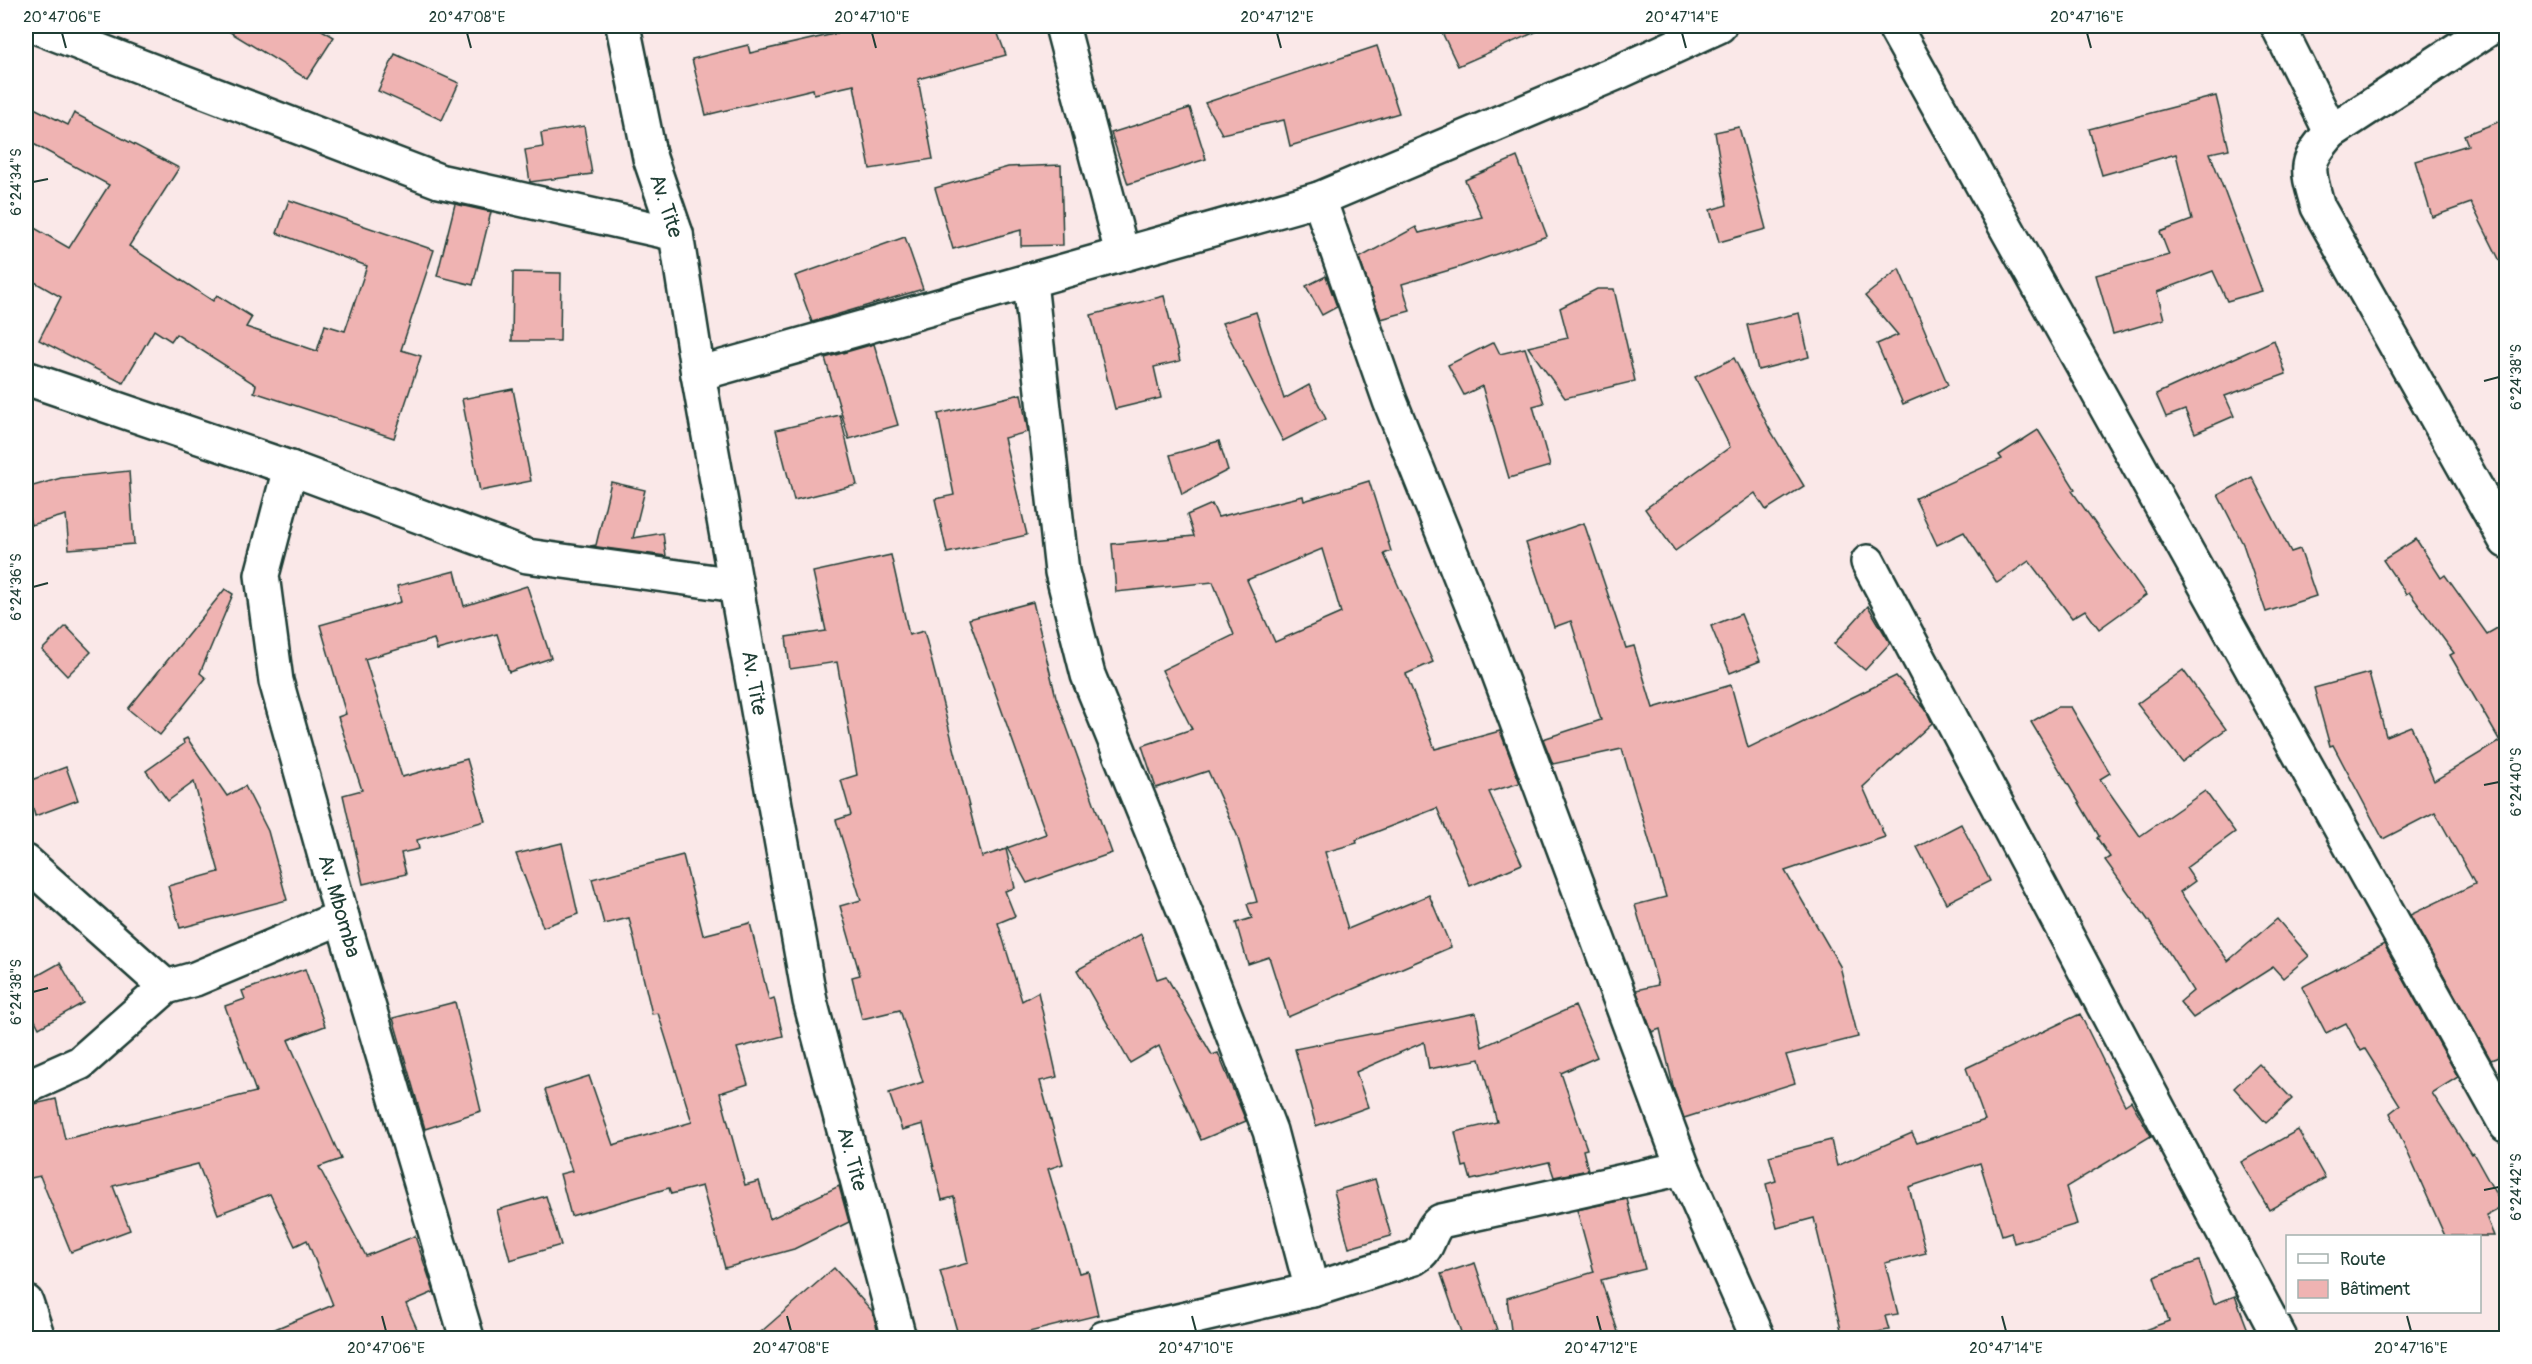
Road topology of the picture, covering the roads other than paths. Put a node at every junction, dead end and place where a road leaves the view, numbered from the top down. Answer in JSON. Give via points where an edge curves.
{"nodes":[{"id":1,"x":35,"y":26,"type":"edge"},
{"id":2,"x":623,"y":26,"type":"edge"},
{"id":3,"x":1062,"y":26,"type":"edge"},
{"id":4,"x":1719,"y":26,"type":"edge"},
{"id":5,"x":1894,"y":26,"type":"edge"},
{"id":6,"x":2278,"y":26,"type":"edge"},
{"id":7,"x":2493,"y":26,"type":"edge"},
{"id":8,"x":2331,"y":132,"type":"junction"},
{"id":9,"x":1319,"y":199,"type":"junction"},
{"id":10,"x":676,"y":234,"type":"junction"},
{"id":11,"x":1122,"y":253,"type":"junction"},
{"id":12,"x":1030,"y":282,"type":"junction"},
{"id":13,"x":698,"y":374,"type":"junction"},
{"id":14,"x":26,"y":378,"type":"edge"},
{"id":15,"x":290,"y":468,"type":"junction"},
{"id":16,"x":2506,"y":541,"type":"edge"},
{"id":17,"x":1868,"y":562,"type":"dead end"},
{"id":18,"x":736,"y":585,"type":"junction"},
{"id":19,"x":26,"y":862,"type":"edge"},
{"id":20,"x":342,"y":917,"type":"junction"},
{"id":21,"x":166,"y":987,"type":"junction"},
{"id":22,"x":26,"y":1087,"type":"edge"},
{"id":23,"x":2506,"y":1125,"type":"edge"},
{"id":24,"x":1683,"y":1168,"type":"junction"},
{"id":25,"x":1312,"y":1290,"type":"junction"},
{"id":26,"x":26,"y":1302,"type":"edge"},
{"id":27,"x":38,"y":1338,"type":"edge"},
{"id":28,"x":467,"y":1338,"type":"edge"},
{"id":29,"x":899,"y":1338,"type":"edge"},
{"id":30,"x":1104,"y":1338,"type":"edge"},
{"id":31,"x":1758,"y":1338,"type":"edge"},
{"id":32,"x":2280,"y":1338,"type":"edge"}],
"edges":[{"from":1,"to":10,"type":"street","via":[[439,181]]},
{"from":2,"to":10,"type":"street","name":"Av. Tite","via":[[650,158]]},
{"from":3,"to":11,"type":"street"},
{"from":4,"to":9,"type":"street","via":[[1622,72]]},
{"from":5,"to":23,"type":"street"},
{"from":6,"to":8,"type":"street"},
{"from":7,"to":8,"type":"street"},
{"from":8,"to":16,"type":"street","via":[[2312,154],[2309,173],[2318,207]]},
{"from":9,"to":11,"type":"street"},
{"from":9,"to":24,"type":"street","via":[[1390,401],[1490,650]]},
{"from":10,"to":13,"type":"street","name":"Av. Tite"},
{"from":11,"to":12,"type":"street"},
{"from":12,"to":13,"type":"street"},
{"from":12,"to":25,"type":"street","via":[[1062,572],[1088,675],[1270,1131]]},
{"from":13,"to":18,"type":"street","name":"Av. Tite"},
{"from":14,"to":15,"type":"street"},
{"from":15,"to":18,"type":"street","via":[[527,556]]},
{"from":15,"to":20,"type":"street","name":"Av. Mbomba","via":[[262,575],[276,681]]},
{"from":17,"to":32,"type":"street"},
{"from":18,"to":29,"type":"street","name":"Av. Tite","via":[[810,1001]]},
{"from":19,"to":21,"type":"street"},
{"from":20,"to":21,"type":"street","via":[[195,980]]},
{"from":20,"to":28,"type":"street","name":"Av. Mbomba"},
{"from":21,"to":22,"type":"street","via":[[80,1063]]},
{"from":24,"to":25,"type":"street","via":[[1441,1221],[1436,1224],[1425,1252],[1414,1258]]},
{"from":24,"to":31,"type":"street"},
{"from":25,"to":30,"type":"street"},
{"from":26,"to":27,"type":"street"}]}
